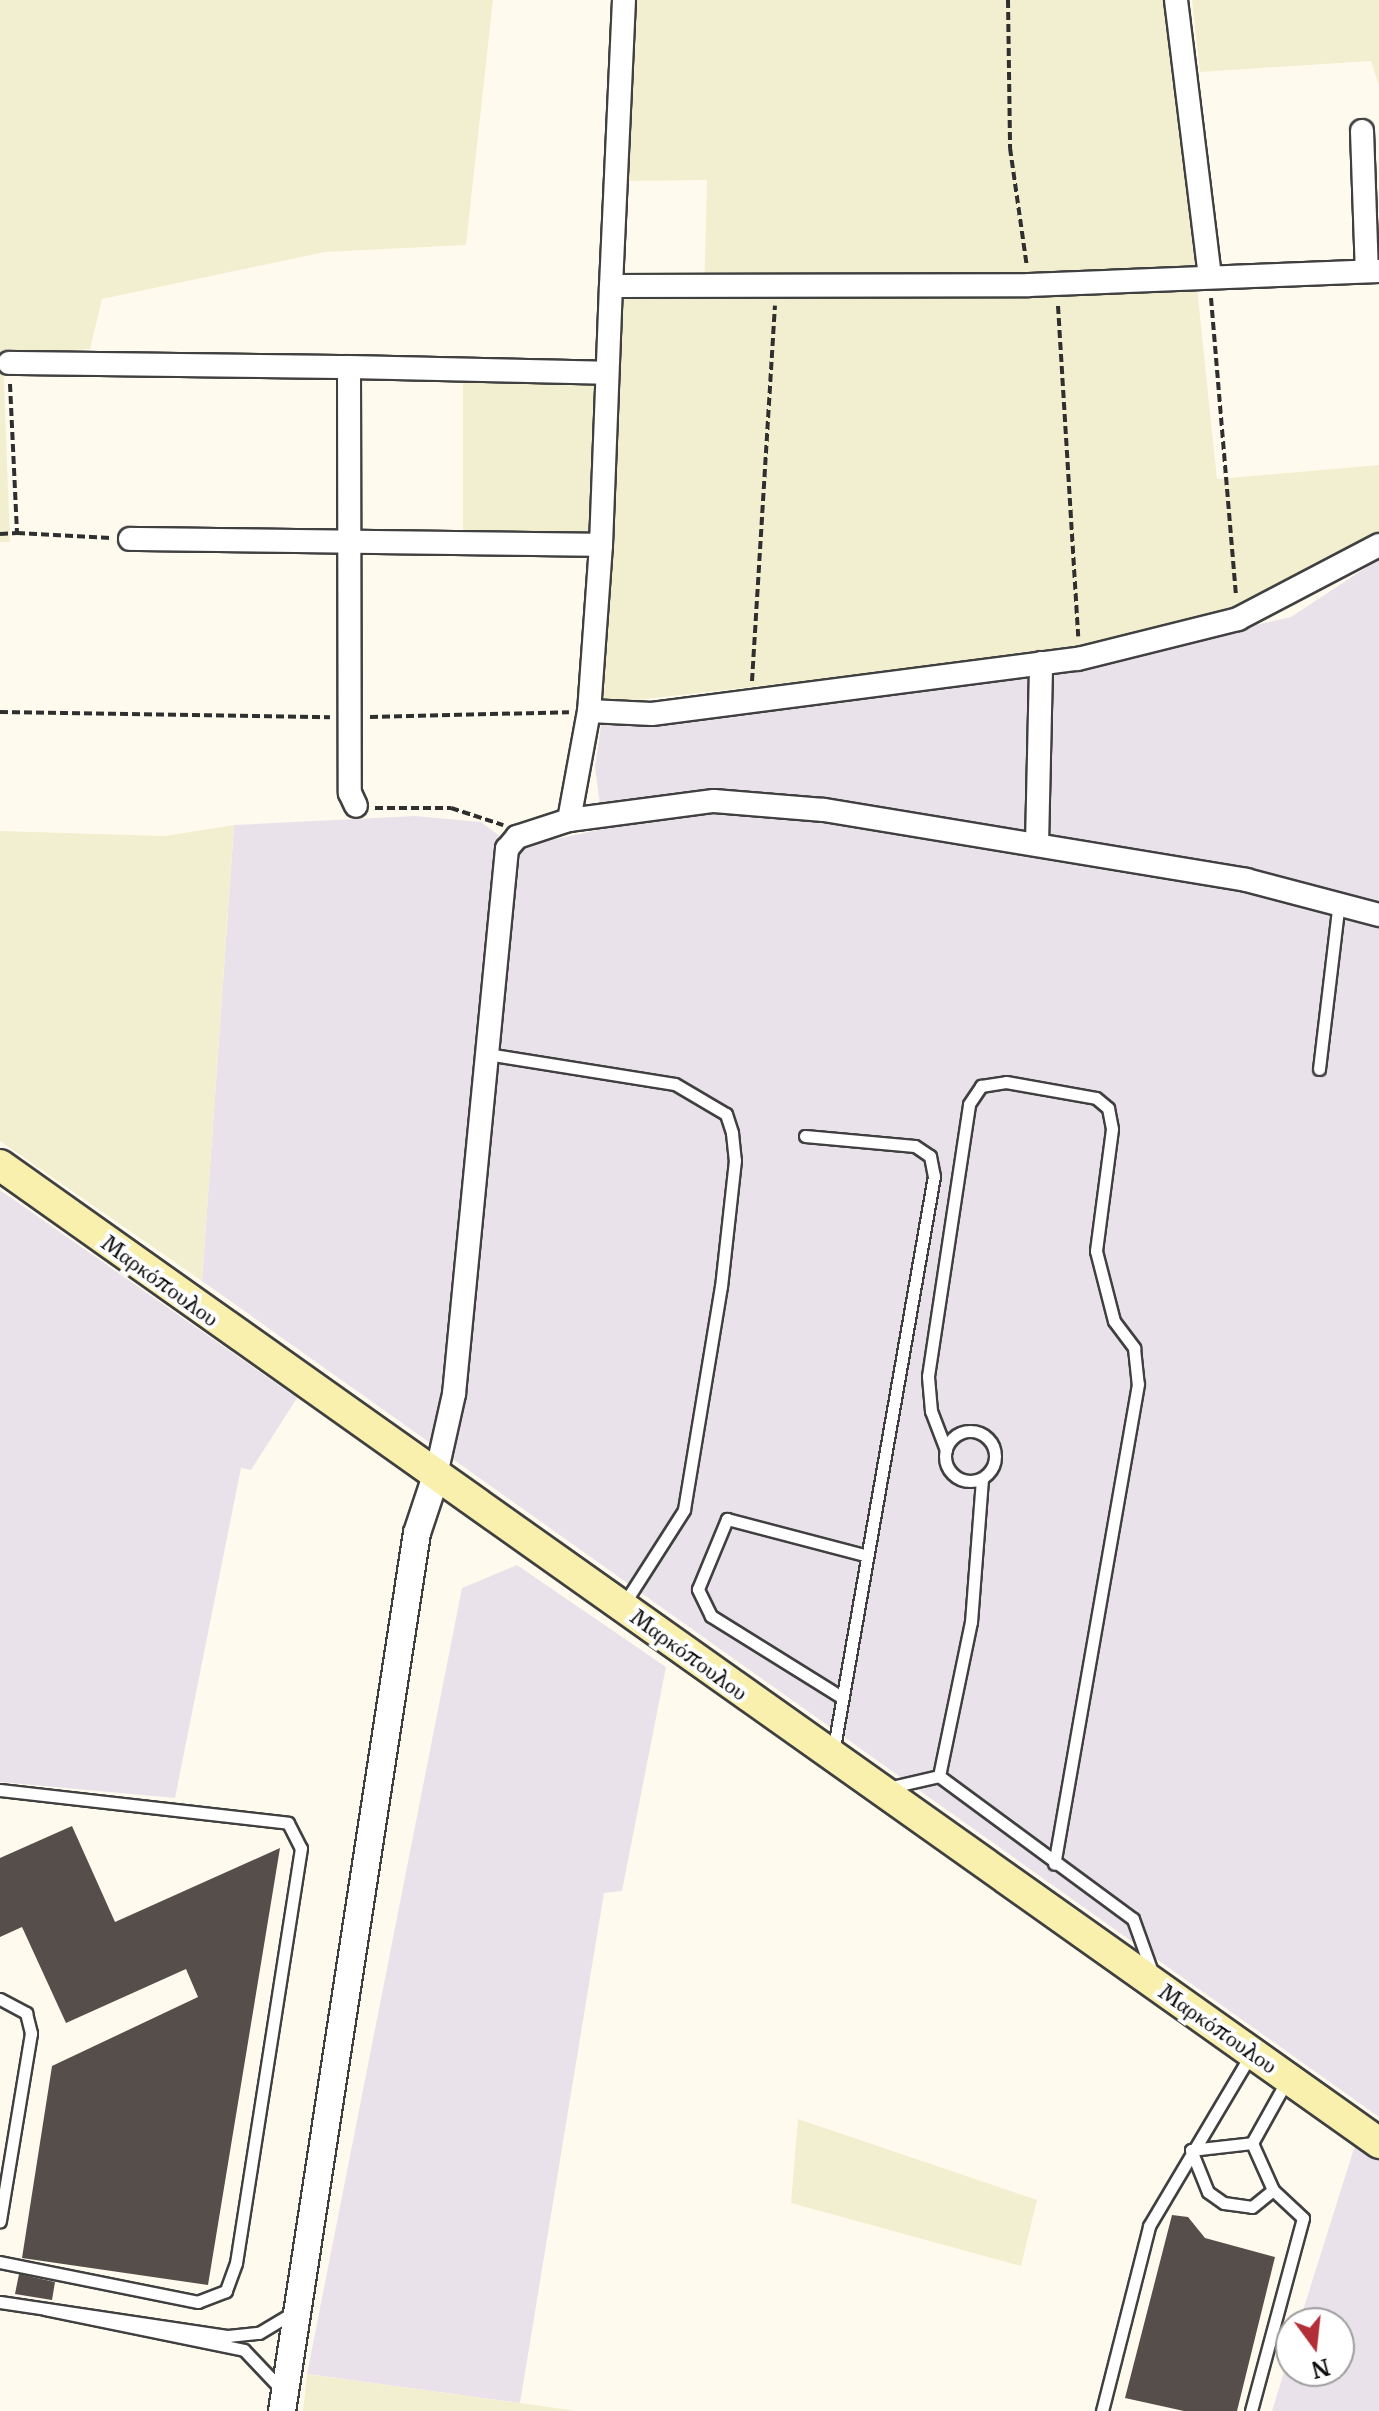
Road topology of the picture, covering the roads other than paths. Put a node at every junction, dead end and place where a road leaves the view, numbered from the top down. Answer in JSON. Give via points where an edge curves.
{"nodes":[{"id":1,"x":624,"y":0,"type":"edge"},
{"id":2,"x":1176,"y":0,"type":"edge"},
{"id":3,"x":1362,"y":131,"type":"dead end"},
{"id":4,"x":1373,"y":271,"type":"edge"},
{"id":5,"x":1210,"y":276,"type":"junction"},
{"id":6,"x":611,"y":286,"type":"junction"},
{"id":7,"x":9,"y":363,"type":"road end"},
{"id":8,"x":349,"y":367,"type":"junction"},
{"id":9,"x":606,"y":373,"type":"junction"},
{"id":10,"x":130,"y":539,"type":"road end"},
{"id":11,"x":348,"y":544,"type":"junction"},
{"id":12,"x":601,"y":545,"type":"junction"},
{"id":13,"x":1379,"y":545,"type":"edge"},
{"id":14,"x":1041,"y":663,"type":"junction"},
{"id":15,"x":589,"y":711,"type":"junction"},
{"id":16,"x":356,"y":806,"type":"road end"},
{"id":17,"x":569,"y":820,"type":"junction"},
{"id":18,"x":1037,"y":844,"type":"junction"},
{"id":19,"x":1339,"y":901,"type":"junction"},
{"id":20,"x":1379,"y":915,"type":"edge"},
{"id":21,"x":487,"y":1054,"type":"junction"},
{"id":22,"x":1319,"y":1069,"type":"dead end"},
{"id":23,"x":805,"y":1136,"type":"dead end"},
{"id":24,"x":0,"y":1165,"type":"edge"},
{"id":25,"x":946,"y":1450,"type":"junction"},
{"id":26,"x":982,"y":1478,"type":"junction"},
{"id":27,"x":435,"y":1479,"type":"junction"},
{"id":28,"x":864,"y":1555,"type":"junction"},
{"id":29,"x":622,"y":1608,"type":"junction"},
{"id":30,"x":838,"y":1695,"type":"junction"},
{"id":31,"x":832,"y":1758,"type":"junction"},
{"id":32,"x":939,"y":1776,"type":"junction"},
{"id":33,"x":0,"y":1790,"type":"edge"},
{"id":34,"x":878,"y":1790,"type":"junction"},
{"id":35,"x":1054,"y":1864,"type":"junction"},
{"id":36,"x":1158,"y":1987,"type":"junction"},
{"id":37,"x":0,"y":1999,"type":"edge"},
{"id":38,"x":1251,"y":2053,"type":"junction"},
{"id":39,"x":1288,"y":2079,"type":"junction"},
{"id":40,"x":1252,"y":2143,"type":"junction"},
{"id":41,"x":1379,"y":2143,"type":"edge"},
{"id":42,"x":1191,"y":2150,"type":"junction"},
{"id":43,"x":1273,"y":2190,"type":"junction"},
{"id":44,"x":0,"y":2221,"type":"edge"},
{"id":45,"x":0,"y":2262,"type":"edge"},
{"id":46,"x":0,"y":2302,"type":"edge"},
{"id":47,"x":299,"y":2308,"type":"junction"},
{"id":48,"x":45,"y":2309,"type":"junction"},
{"id":49,"x":284,"y":2403,"type":"edge"},
{"id":50,"x":1102,"y":2411,"type":"edge"},
{"id":51,"x":1251,"y":2411,"type":"edge"}],
"edges":[{"from":1,"to":6,"type":"street"},
{"from":2,"to":5,"type":"street"},
{"from":3,"to":4,"type":"street"},
{"from":4,"to":5,"type":"street"},
{"from":5,"to":6,"type":"street","via":[[1029,285]]},
{"from":6,"to":9,"type":"street"},
{"from":7,"to":8,"type":"street"},
{"from":8,"to":9,"type":"street"},
{"from":8,"to":11,"type":"street"},
{"from":9,"to":12,"type":"street"},
{"from":10,"to":11,"type":"street"},
{"from":11,"to":12,"type":"street"},
{"from":11,"to":16,"type":"street","via":[[350,793]]},
{"from":12,"to":15,"type":"street"},
{"from":13,"to":14,"type":"street","via":[[1238,619],[1078,659]]},
{"from":14,"to":15,"type":"street","via":[[652,714]]},
{"from":14,"to":18,"type":"street"},
{"from":15,"to":17,"type":"street"},
{"from":17,"to":18,"type":"street","via":[[714,801],[824,810]]},
{"from":17,"to":21,"type":"street","via":[[517,837],[507,849]]},
{"from":18,"to":19,"type":"street"},
{"from":19,"to":20,"type":"street"},
{"from":19,"to":22,"type":"lane"},
{"from":21,"to":27,"type":"street","via":[[454,1394]]},
{"from":21,"to":29,"type":"lane","via":[[675,1084],[726,1114],[732,1133],[735,1160],[721,1286],[684,1510]]},
{"from":23,"to":28,"type":"lane","via":[[915,1146],[930,1156],[934,1176]]},
{"from":24,"to":27,"type":"main road","name":"Μαρκόπουλου"},
{"from":25,"to":26,"type":"lane","via":[[952,1473]]},
{"from":25,"to":26,"type":"lane","via":[[962,1432],[986,1437],[995,1459]]},
{"from":25,"to":35,"type":"lane","via":[[931,1411],[928,1376],[969,1104],[981,1086],[1006,1082],[1096,1098],[1108,1108],[1112,1129],[1096,1251],[1114,1321],[1134,1348],[1138,1384]]},
{"from":26,"to":32,"type":"lane","via":[[971,1622]]},
{"from":27,"to":29,"type":"main road","name":"Μαρκόπουλου"},
{"from":27,"to":47,"type":"street","via":[[417,1533]]},
{"from":28,"to":30,"type":"lane"},
{"from":28,"to":30,"type":"lane","via":[[727,1519],[698,1589],[711,1616]]},
{"from":29,"to":31,"type":"main road","name":"Μαρκόπουλου"},
{"from":30,"to":31,"type":"lane"},
{"from":31,"to":34,"type":"main road","name":"Μαρκόπουλου"},
{"from":32,"to":34,"type":"lane"},
{"from":32,"to":35,"type":"lane"},
{"from":33,"to":45,"type":"lane","via":[[288,1823],[301,1848],[236,2263],[226,2291],[198,2302]]},
{"from":34,"to":36,"type":"main road","name":"Μαρκόπουλου"},
{"from":35,"to":36,"type":"lane","via":[[1133,1919]]},
{"from":36,"to":38,"type":"main road","name":"Μαρκόπουλου"},
{"from":37,"to":44,"type":"lane","via":[[26,2013],[31,2033]]},
{"from":38,"to":39,"type":"main road","name":"Μαρκόπουλου"},
{"from":38,"to":42,"type":"lane"},
{"from":39,"to":40,"type":"lane"},
{"from":39,"to":41,"type":"main road","name":"Μαρκόπουλου"},
{"from":40,"to":42,"type":"lane"},
{"from":40,"to":43,"type":"lane"},
{"from":42,"to":43,"type":"lane","via":[[1208,2192],[1224,2203],[1252,2207]]},
{"from":42,"to":50,"type":"lane","via":[[1149,2226]]},
{"from":43,"to":51,"type":"lane","via":[[1298,2209],[1302,2230]]},
{"from":46,"to":48,"type":"lane"},
{"from":47,"to":48,"type":"lane","via":[[243,2336]]},
{"from":47,"to":49,"type":"street"},
{"from":48,"to":49,"type":"lane","via":[[244,2350]]}]}
